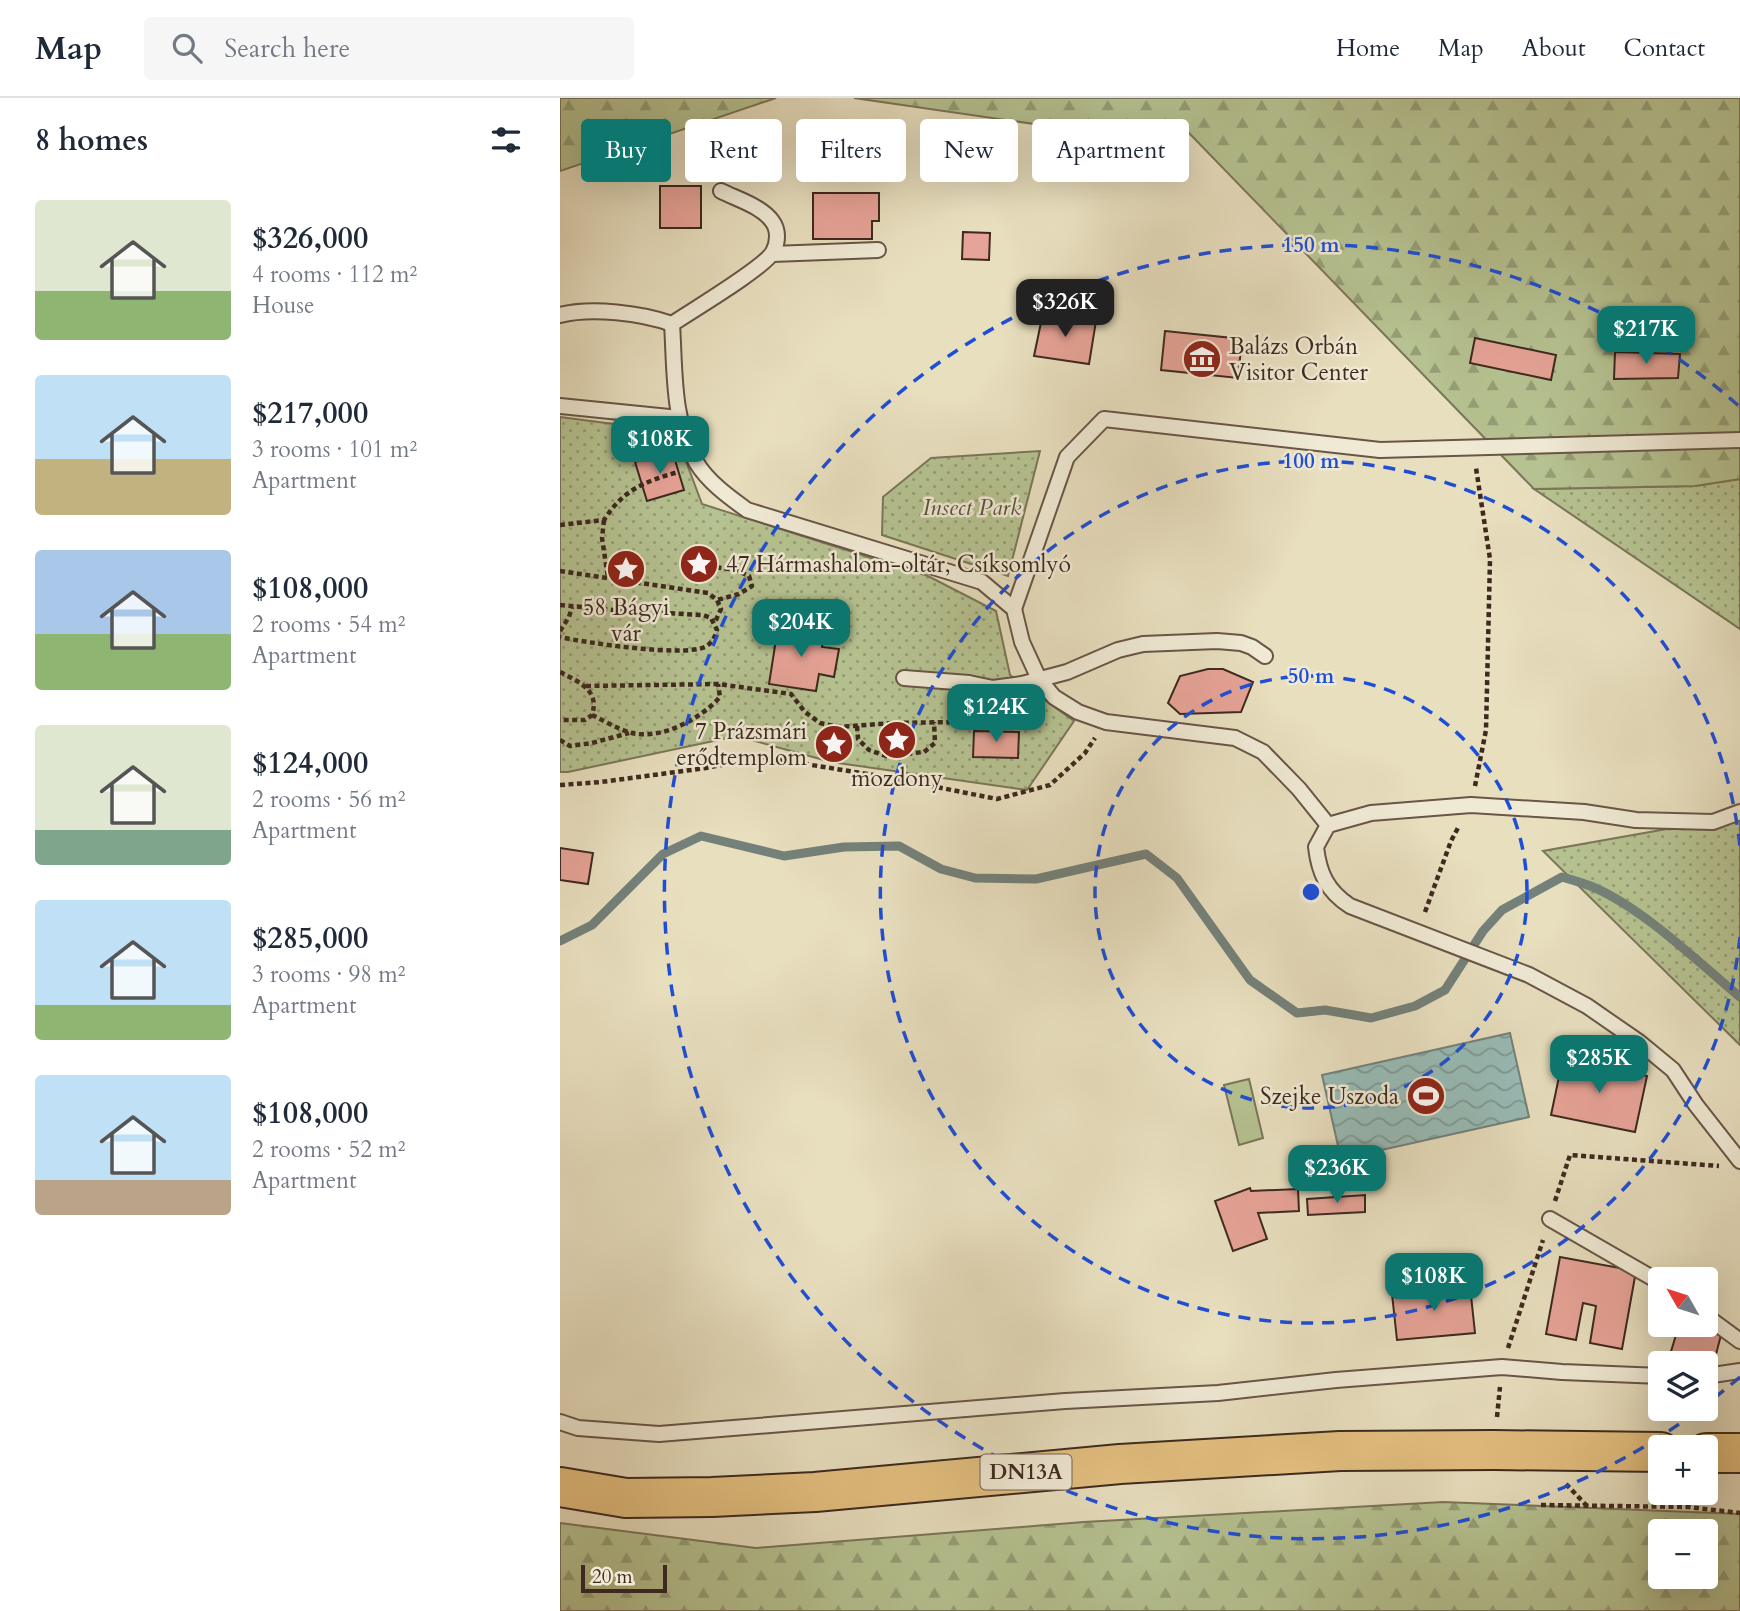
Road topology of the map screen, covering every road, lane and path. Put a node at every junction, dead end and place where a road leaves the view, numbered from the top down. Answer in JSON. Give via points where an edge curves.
{"nodes":[{"id":1,"x":721,"y":191,"type":"dead end"},
{"id":2,"x":878,"y":250,"type":"dead end"},
{"id":3,"x":772,"y":254,"type":"junction"},
{"id":4,"x":560,"y":315,"type":"edge"},
{"id":5,"x":671,"y":324,"type":"junction"},
{"id":6,"x":560,"y":406,"type":"edge"},
{"id":7,"x":679,"y":418,"type":"junction"},
{"id":8,"x":1740,"y":440,"type":"edge"},
{"id":9,"x":1473,"y":448,"type":"junction"},
{"id":10,"x":696,"y":463,"type":"junction"},
{"id":11,"x":604,"y":520,"type":"junction"},
{"id":12,"x":560,"y":525,"type":"edge"},
{"id":13,"x":708,"y":566,"type":"dead end"},
{"id":14,"x":560,"y":571,"type":"edge"},
{"id":15,"x":608,"y":578,"type":"junction"},
{"id":16,"x":717,"y":600,"type":"junction"},
{"id":17,"x":560,"y":605,"type":"edge"},
{"id":18,"x":572,"y":607,"type":"junction"},
{"id":19,"x":1014,"y":609,"type":"junction"},
{"id":20,"x":714,"y":622,"type":"junction"},
{"id":21,"x":560,"y":631,"type":"edge"},
{"id":22,"x":560,"y":637,"type":"edge"},
{"id":23,"x":1265,"y":656,"type":"dead end"},
{"id":24,"x":560,"y":672,"type":"edge"},
{"id":25,"x":904,"y":678,"type":"dead end"},
{"id":26,"x":1039,"y":679,"type":"junction"},
{"id":27,"x":718,"y":684,"type":"junction"},
{"id":28,"x":1014,"y":685,"type":"junction"},
{"id":29,"x":586,"y":686,"type":"junction"},
{"id":30,"x":592,"y":715,"type":"junction"},
{"id":31,"x":560,"y":720,"type":"edge"},
{"id":32,"x":934,"y":722,"type":"junction"},
{"id":33,"x":1106,"y":722,"type":"junction"},
{"id":34,"x":857,"y":726,"type":"junction"},
{"id":35,"x":630,"y":733,"type":"junction"},
{"id":36,"x":560,"y":740,"type":"edge"},
{"id":37,"x":560,"y":785,"type":"edge"},
{"id":38,"x":1471,"y":805,"type":"junction"},
{"id":39,"x":1740,"y":812,"type":"edge"},
{"id":40,"x":1328,"y":825,"type":"junction"},
{"id":41,"x":1418,"y":933,"type":"junction"},
{"id":42,"x":1733,"y":1164,"type":"edge"},
{"id":43,"x":1550,"y":1219,"type":"junction"},
{"id":44,"x":1648,"y":1276,"type":"edge"},
{"id":45,"x":1718,"y":1325,"type":"edge"},
{"id":46,"x":1740,"y":1341,"type":"edge"},
{"id":47,"x":1502,"y":1367,"type":"junction"},
{"id":48,"x":1740,"y":1371,"type":"edge"},
{"id":49,"x":1718,"y":1374,"type":"edge"},
{"id":50,"x":1648,"y":1376,"type":"edge"},
{"id":51,"x":560,"y":1422,"type":"edge"},
{"id":52,"x":1494,"y":1450,"type":"junction"},
{"id":53,"x":1648,"y":1452,"type":"edge"},
{"id":54,"x":1718,"y":1453,"type":"edge"},
{"id":55,"x":1740,"y":1453,"type":"edge"},
{"id":56,"x":560,"y":1487,"type":"edge"},
{"id":57,"x":1541,"y":1505,"type":"dead end"},
{"id":58,"x":1688,"y":1507,"type":"joint"},
{"id":59,"x":1740,"y":1513,"type":"edge"}],
"edges":[{"from":1,"to":3,"type":"lane","via":[[755,207],[773,222],[778,237]]},
{"from":2,"to":3,"type":"lane"},
{"from":3,"to":5,"type":"lane"},
{"from":4,"to":5,"type":"lane","via":[[635,315]]},
{"from":5,"to":7,"type":"lane"},
{"from":6,"to":7,"type":"lane"},
{"from":7,"to":10,"type":"lane"},
{"from":8,"to":9,"type":"lane"},
{"from":9,"to":19,"type":"lane","via":[[1380,450],[1104,419],[1067,457]]},
{"from":9,"to":38,"type":"path","via":[[1490,559],[1486,730]]},
{"from":10,"to":11,"type":"path","via":[[642,483],[615,503]]},
{"from":10,"to":19,"type":"lane","via":[[724,494],[747,510],[982,582]]},
{"from":11,"to":12,"type":"path"},
{"from":11,"to":15,"type":"path"},
{"from":13,"to":16,"type":"path","via":[[736,570],[749,576],[752,586]]},
{"from":14,"to":15,"type":"path"},
{"from":15,"to":16,"type":"path","via":[[689,589]]},
{"from":16,"to":20,"type":"path","via":[[720,609]]},
{"from":17,"to":18,"type":"path"},
{"from":18,"to":20,"type":"path","via":[[703,615]]},
{"from":18,"to":21,"type":"path"},
{"from":19,"to":26,"type":"lane","via":[[1022,642]]},
{"from":20,"to":22,"type":"path","via":[[718,630],[715,639],[690,650],[627,648]]},
{"from":23,"to":26,"type":"lane","via":[[1241,643],[1143,644]]},
{"from":24,"to":29,"type":"path"},
{"from":25,"to":28,"type":"lane","via":[[993,688]]},
{"from":26,"to":28,"type":"lane"},
{"from":26,"to":33,"type":"lane","via":[[1054,697]]},
{"from":27,"to":29,"type":"path"},
{"from":27,"to":34,"type":"path","via":[[791,695],[820,723]]},
{"from":27,"to":35,"type":"path","via":[[720,697],[709,710],[679,726],[644,735]]},
{"from":28,"to":32,"type":"path","via":[[1015,722]]},
{"from":29,"to":30,"type":"path","via":[[595,704]]},
{"from":30,"to":31,"type":"path","via":[[585,720]]},
{"from":30,"to":35,"type":"path"},
{"from":32,"to":34,"type":"path"},
{"from":32,"to":34,"type":"path","via":[[935,743],[924,752],[886,756],[869,750],[858,739]]},
{"from":33,"to":37,"type":"path","via":[[1085,753],[1050,785],[997,799],[762,757]]},
{"from":33,"to":40,"type":"lane","via":[[1235,738],[1263,752]]},
{"from":35,"to":36,"type":"path","via":[[570,746]]},
{"from":38,"to":39,"type":"lane","via":[[1662,821],[1713,822]]},
{"from":38,"to":40,"type":"lane","via":[[1371,813]]},
{"from":38,"to":41,"type":"path","via":[[1451,841]]},
{"from":40,"to":41,"type":"lane","via":[[1316,847],[1323,880],[1339,899]]},
{"from":41,"to":42,"type":"lane","via":[[1529,975],[1587,1006],[1639,1042],[1673,1070]]},
{"from":42,"to":43,"type":"path","via":[[1570,1155]]},
{"from":43,"to":44,"type":"lane"},
{"from":43,"to":47,"type":"path"},
{"from":45,"to":46,"type":"lane"},
{"from":47,"to":50,"type":"lane"},
{"from":47,"to":51,"type":"lane","via":[[659,1434],[578,1428]]},
{"from":47,"to":52,"type":"path"},
{"from":48,"to":49,"type":"lane"},
{"from":52,"to":53,"type":"main road","number":"DN13A"},
{"from":52,"to":56,"type":"main road","number":"DN13A","via":[[1230,1457],[712,1497],[626,1498]]},
{"from":54,"to":55,"type":"main road"},
{"from":57,"to":58,"type":"path"},
{"from":58,"to":59,"type":"path"}]}
